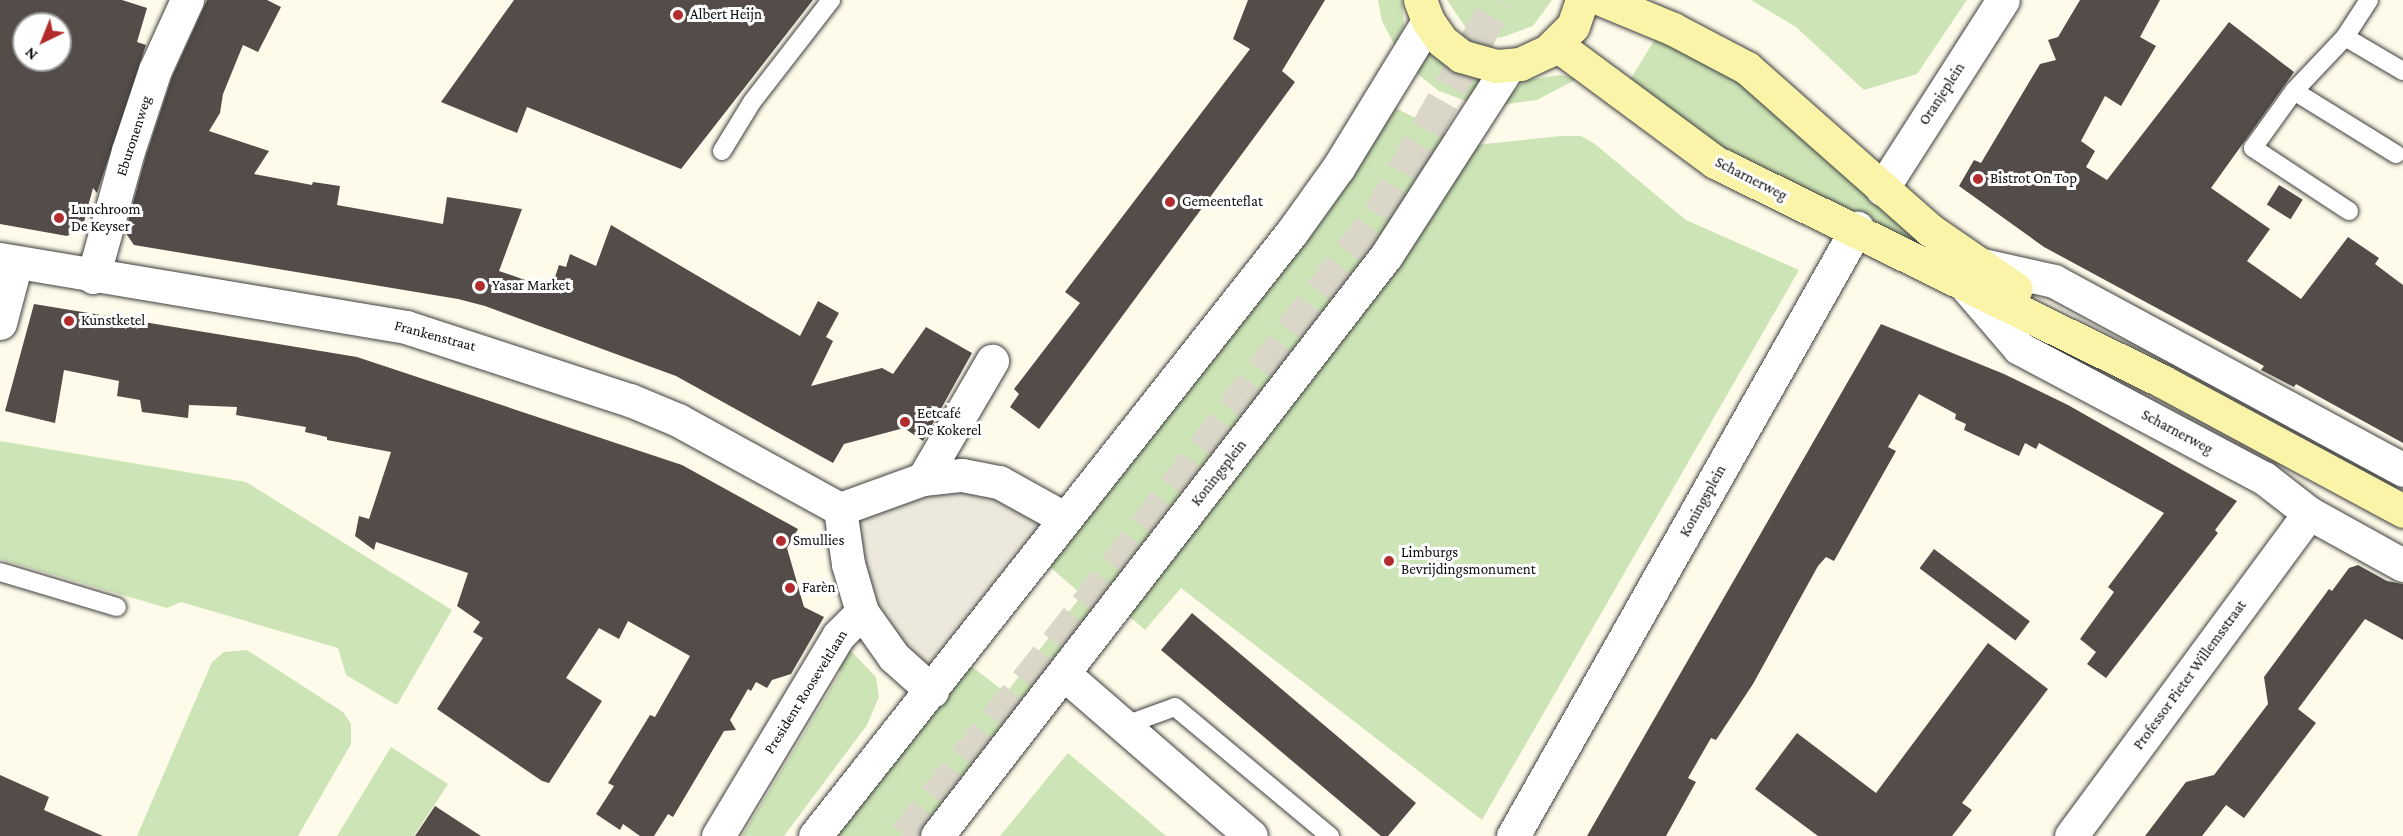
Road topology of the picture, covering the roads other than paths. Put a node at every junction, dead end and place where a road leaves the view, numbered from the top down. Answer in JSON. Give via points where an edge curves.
{"nodes":[{"id":1,"x":187,"y":0,"type":"edge"},
{"id":2,"x":831,"y":0,"type":"edge"},
{"id":3,"x":1582,"y":0,"type":"edge"},
{"id":4,"x":1604,"y":0,"type":"edge"},
{"id":5,"x":2003,"y":0,"type":"edge"},
{"id":6,"x":2369,"y":0,"type":"edge"},
{"id":7,"x":1424,"y":10,"type":"edge"},
{"id":8,"x":2345,"y":37,"type":"junction"},
{"id":9,"x":1557,"y":45,"type":"junction"},
{"id":10,"x":1509,"y":66,"type":"junction"},
{"id":11,"x":2403,"y":71,"type":"edge"},
{"id":12,"x":2294,"y":91,"type":"junction"},
{"id":13,"x":722,"y":151,"type":"dead end"},
{"id":14,"x":2396,"y":154,"type":"dead end"},
{"id":15,"x":1882,"y":189,"type":"junction"},
{"id":16,"x":2349,"y":211,"type":"dead end"},
{"id":17,"x":1857,"y":228,"type":"junction"},
{"id":18,"x":8,"y":261,"type":"edge"},
{"id":19,"x":1968,"y":273,"type":"junction"},
{"id":20,"x":93,"y":277,"type":"junction"},
{"id":21,"x":0,"y":323,"type":"edge"},
{"id":22,"x":992,"y":362,"type":"dead end"},
{"id":23,"x":2403,"y":470,"type":"edge"},
{"id":24,"x":923,"y":478,"type":"junction"},
{"id":25,"x":840,"y":508,"type":"junction"},
{"id":26,"x":2403,"y":510,"type":"edge"},
{"id":27,"x":2309,"y":513,"type":"junction"},
{"id":28,"x":1064,"y":518,"type":"junction"},
{"id":29,"x":2403,"y":565,"type":"edge"},
{"id":30,"x":0,"y":573,"type":"edge"},
{"id":31,"x":117,"y":607,"type":"dead end"},
{"id":32,"x":862,"y":612,"type":"junction"},
{"id":33,"x":1064,"y":674,"type":"junction"},
{"id":34,"x":932,"y":691,"type":"junction"},
{"id":35,"x":1123,"y":726,"type":"junction"},
{"id":36,"x":718,"y":836,"type":"edge"},
{"id":37,"x":815,"y":836,"type":"edge"},
{"id":38,"x":937,"y":836,"type":"edge"},
{"id":39,"x":1251,"y":836,"type":"edge"},
{"id":40,"x":1330,"y":836,"type":"edge"},
{"id":41,"x":1513,"y":836,"type":"edge"},
{"id":42,"x":2071,"y":836,"type":"edge"}],
"edges":[{"from":1,"to":20,"type":"street","name":"Eburonenweg","via":[[155,70]]},
{"from":2,"to":13,"type":"lane","via":[[752,102]]},
{"from":3,"to":9,"type":"street","via":[[1572,26]]},
{"from":4,"to":15,"type":"street","name":"Scharnerweg","via":[[1673,29],[1747,68]]},
{"from":5,"to":15,"type":"street","name":"Oranjeplein"},
{"from":6,"to":8,"type":"lane"},
{"from":7,"to":10,"type":"street","via":[[1442,41],[1461,56]]},
{"from":7,"to":28,"type":"street","via":[[1338,168],[1292,232]]},
{"from":8,"to":11,"type":"lane"},
{"from":8,"to":12,"type":"lane"},
{"from":9,"to":10,"type":"street","via":[[1530,61]]},
{"from":9,"to":17,"type":"street","name":"Scharnerweg","via":[[1715,162]]},
{"from":10,"to":33,"type":"street","name":"Koningsplein","via":[[1386,256]]},
{"from":12,"to":14,"type":"lane"},
{"from":12,"to":16,"type":"lane","via":[[2253,148]]},
{"from":15,"to":19,"type":"street","name":"Scharnerweg"},
{"from":17,"to":19,"type":"street","name":"Scharnerweg"},
{"from":17,"to":41,"type":"street","name":"Koningsplein"},
{"from":18,"to":20,"type":"street","name":"Frankenstraat"},
{"from":18,"to":21,"type":"street"},
{"from":19,"to":23,"type":"street","name":"Scharnerweg","via":[[2055,281]]},
{"from":19,"to":26,"type":"street","name":"Scharnerweg"},
{"from":19,"to":27,"type":"street","name":"Scharnerweg","via":[[2019,348],[2264,478]]},
{"from":20,"to":25,"type":"street","name":"Frankenstraat","via":[[406,327],[485,350],[678,420]]},
{"from":22,"to":24,"type":"street"},
{"from":24,"to":25,"type":"street"},
{"from":24,"to":28,"type":"street","via":[[962,475],[999,482]]},
{"from":25,"to":32,"type":"street","via":[[848,564]]},
{"from":27,"to":29,"type":"street","name":"Scharnerweg"},
{"from":27,"to":42,"type":"street","name":"Professor Pieter Willemsstraat"},
{"from":28,"to":34,"type":"street"},
{"from":30,"to":31,"type":"lane"},
{"from":32,"to":34,"type":"street","name":"President Rooseveltlaan","via":[[894,657]]},
{"from":32,"to":36,"type":"street","name":"President Rooseveltlaan","via":[[838,636]]},
{"from":33,"to":35,"type":"street"},
{"from":33,"to":38,"type":"street"},
{"from":34,"to":37,"type":"street"},
{"from":35,"to":39,"type":"street"},
{"from":35,"to":40,"type":"lane","via":[[1175,707]]}]}
